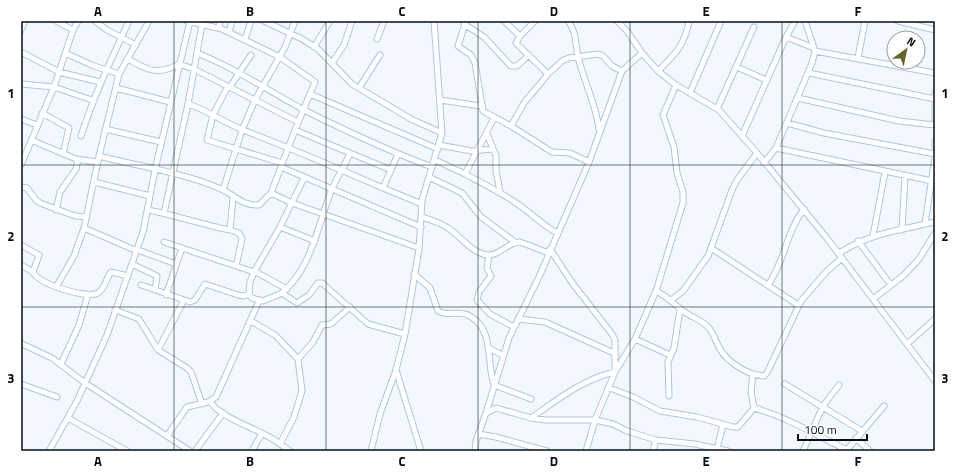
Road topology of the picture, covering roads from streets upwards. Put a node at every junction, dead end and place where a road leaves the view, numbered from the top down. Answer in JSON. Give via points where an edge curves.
{"nodes":[{"id":1,"x":25,"y":21,"type":"edge"},
{"id":2,"x":56,"y":21,"type":"edge"},
{"id":3,"x":78,"y":21,"type":"edge"},
{"id":4,"x":95,"y":21,"type":"edge"},
{"id":5,"x":129,"y":21,"type":"edge"},
{"id":6,"x":149,"y":21,"type":"edge"},
{"id":7,"x":189,"y":21,"type":"edge"},
{"id":8,"x":220,"y":21,"type":"edge"},
{"id":9,"x":232,"y":21,"type":"edge"},
{"id":10,"x":252,"y":21,"type":"edge"},
{"id":11,"x":264,"y":21,"type":"edge"},
{"id":12,"x":295,"y":21,"type":"edge"},
{"id":13,"x":330,"y":21,"type":"edge"},
{"id":14,"x":352,"y":21,"type":"edge"},
{"id":15,"x":384,"y":21,"type":"edge"},
{"id":16,"x":434,"y":21,"type":"edge"},
{"id":17,"x":504,"y":21,"type":"edge"},
{"id":18,"x":568,"y":21,"type":"edge"},
{"id":19,"x":617,"y":21,"type":"edge"},
{"id":20,"x":689,"y":21,"type":"edge"},
{"id":21,"x":721,"y":21,"type":"edge"},
{"id":22,"x":794,"y":21,"type":"edge"},
{"id":23,"x":805,"y":21,"type":"edge"},
{"id":24,"x":865,"y":21,"type":"edge"},
{"id":25,"x":898,"y":21,"type":"edge"},
{"id":26,"x":531,"y":22,"type":"edge"},
{"id":27,"x":911,"y":22,"type":"edge"},
{"id":28,"x":465,"y":23,"type":"edge"},
{"id":29,"x":202,"y":24,"type":"junction"},
{"id":30,"x":219,"y":27,"type":"junction"},
{"id":31,"x":754,"y":27,"type":"dead end"},
{"id":32,"x":21,"y":30,"type":"edge"},
{"id":33,"x":73,"y":30,"type":"junction"},
{"id":34,"x":935,"y":30,"type":"edge"},
{"id":35,"x":229,"y":32,"type":"junction"},
{"id":36,"x":290,"y":33,"type":"junction"},
{"id":37,"x":520,"y":36,"type":"junction"},
{"id":38,"x":786,"y":37,"type":"junction"},
{"id":39,"x":121,"y":38,"type":"junction"},
{"id":40,"x":245,"y":39,"type":"junction"},
{"id":41,"x":377,"y":39,"type":"dead end"},
{"id":42,"x":136,"y":45,"type":"junction"},
{"id":43,"x":314,"y":47,"type":"junction"},
{"id":44,"x":815,"y":49,"type":"junction"},
{"id":45,"x":23,"y":53,"type":"dead end"},
{"id":46,"x":65,"y":53,"type":"junction"},
{"id":47,"x":197,"y":53,"type":"junction"},
{"id":48,"x":642,"y":53,"type":"junction"},
{"id":49,"x":251,"y":55,"type":"dead end"},
{"id":50,"x":380,"y":55,"type":"dead end"},
{"id":51,"x":529,"y":55,"type":"junction"},
{"id":52,"x":280,"y":56,"type":"junction"},
{"id":53,"x":578,"y":57,"type":"junction"},
{"id":54,"x":858,"y":58,"type":"junction"},
{"id":55,"x":128,"y":59,"type":"junction"},
{"id":56,"x":332,"y":63,"type":"junction"},
{"id":57,"x":179,"y":64,"type":"junction"},
{"id":58,"x":737,"y":67,"type":"junction"},
{"id":59,"x":194,"y":69,"type":"junction"},
{"id":60,"x":105,"y":70,"type":"junction"},
{"id":61,"x":658,"y":70,"type":"junction"},
{"id":62,"x":622,"y":71,"type":"junction"},
{"id":63,"x":59,"y":72,"type":"junction"},
{"id":64,"x":809,"y":73,"type":"junction"},
{"id":65,"x":935,"y":73,"type":"edge"},
{"id":66,"x":119,"y":74,"type":"junction"},
{"id":67,"x":240,"y":74,"type":"junction"},
{"id":68,"x":548,"y":74,"type":"junction"},
{"id":69,"x":766,"y":80,"type":"junction"},
{"id":70,"x":100,"y":82,"type":"junction"},
{"id":71,"x":21,"y":84,"type":"edge"},
{"id":72,"x":676,"y":85,"type":"junction"},
{"id":73,"x":263,"y":86,"type":"junction"},
{"id":74,"x":54,"y":87,"type":"junction"},
{"id":75,"x":229,"y":87,"type":"junction"},
{"id":76,"x":116,"y":88,"type":"junction"},
{"id":77,"x":359,"y":88,"type":"junction"},
{"id":78,"x":690,"y":93,"type":"junction"},
{"id":79,"x":935,"y":93,"type":"edge"},
{"id":80,"x":310,"y":94,"type":"junction"},
{"id":81,"x":798,"y":98,"type":"junction"},
{"id":82,"x":935,"y":99,"type":"edge"},
{"id":83,"x":92,"y":100,"type":"junction"},
{"id":84,"x":255,"y":100,"type":"junction"},
{"id":85,"x":440,"y":100,"type":"junction"},
{"id":86,"x":170,"y":102,"type":"junction"},
{"id":87,"x":188,"y":104,"type":"junction"},
{"id":88,"x":481,"y":106,"type":"junction"},
{"id":89,"x":717,"y":109,"type":"junction"},
{"id":90,"x":304,"y":110,"type":"junction"},
{"id":91,"x":42,"y":113,"type":"junction"},
{"id":92,"x":213,"y":115,"type":"junction"},
{"id":93,"x":494,"y":118,"type":"junction"},
{"id":94,"x":21,"y":119,"type":"edge"},
{"id":95,"x":935,"y":120,"type":"edge"},
{"id":96,"x":298,"y":122,"type":"junction"},
{"id":97,"x":787,"y":123,"type":"junction"},
{"id":98,"x":37,"y":125,"type":"junction"},
{"id":99,"x":935,"y":125,"type":"edge"},
{"id":100,"x":511,"y":126,"type":"junction"},
{"id":101,"x":105,"y":129,"type":"junction"},
{"id":102,"x":242,"y":130,"type":"junction"},
{"id":103,"x":295,"y":130,"type":"junction"},
{"id":104,"x":600,"y":130,"type":"junction"},
{"id":105,"x":442,"y":133,"type":"junction"},
{"id":106,"x":487,"y":134,"type":"junction"},
{"id":107,"x":81,"y":136,"type":"dead end"},
{"id":108,"x":742,"y":136,"type":"junction"},
{"id":109,"x":31,"y":140,"type":"junction"},
{"id":110,"x":935,"y":141,"type":"edge"},
{"id":111,"x":161,"y":142,"type":"junction"},
{"id":112,"x":935,"y":146,"type":"edge"},
{"id":113,"x":288,"y":147,"type":"junction"},
{"id":114,"x":439,"y":147,"type":"junction"},
{"id":115,"x":236,"y":148,"type":"junction"},
{"id":116,"x":493,"y":148,"type":"junction"},
{"id":117,"x":776,"y":148,"type":"junction"},
{"id":118,"x":478,"y":151,"type":"junction"},
{"id":119,"x":350,"y":153,"type":"junction"},
{"id":120,"x":757,"y":153,"type":"junction"},
{"id":121,"x":63,"y":154,"type":"junction"},
{"id":122,"x":398,"y":154,"type":"junction"},
{"id":123,"x":935,"y":154,"type":"edge"},
{"id":124,"x":99,"y":156,"type":"junction"},
{"id":125,"x":23,"y":157,"type":"edge"},
{"id":126,"x":935,"y":157,"type":"edge"},
{"id":127,"x":78,"y":159,"type":"junction"},
{"id":128,"x":435,"y":160,"type":"junction"},
{"id":129,"x":97,"y":162,"type":"junction"},
{"id":130,"x":589,"y":162,"type":"junction"},
{"id":131,"x":764,"y":163,"type":"junction"},
{"id":132,"x":21,"y":165,"type":"edge"},
{"id":133,"x":281,"y":165,"type":"junction"},
{"id":134,"x":432,"y":167,"type":"junction"},
{"id":135,"x":155,"y":170,"type":"junction"},
{"id":136,"x":391,"y":170,"type":"junction"},
{"id":137,"x":343,"y":171,"type":"junction"},
{"id":138,"x":885,"y":172,"type":"junction"},
{"id":139,"x":173,"y":173,"type":"junction"},
{"id":140,"x":465,"y":174,"type":"junction"},
{"id":141,"x":905,"y":176,"type":"junction"},
{"id":142,"x":429,"y":177,"type":"junction"},
{"id":143,"x":304,"y":178,"type":"junction"},
{"id":144,"x":932,"y":181,"type":"junction"},
{"id":145,"x":94,"y":182,"type":"junction"},
{"id":146,"x":21,"y":187,"type":"edge"},
{"id":147,"x":383,"y":188,"type":"junction"},
{"id":148,"x":332,"y":189,"type":"junction"},
{"id":149,"x":223,"y":190,"type":"junction"},
{"id":150,"x":500,"y":192,"type":"junction"},
{"id":151,"x":271,"y":193,"type":"junction"},
{"id":152,"x":150,"y":196,"type":"junction"},
{"id":153,"x":233,"y":198,"type":"junction"},
{"id":154,"x":292,"y":203,"type":"junction"},
{"id":155,"x":422,"y":204,"type":"junction"},
{"id":156,"x":804,"y":209,"type":"junction"},
{"id":157,"x":56,"y":210,"type":"junction"},
{"id":158,"x":148,"y":210,"type":"junction"},
{"id":159,"x":164,"y":213,"type":"junction"},
{"id":160,"x":324,"y":214,"type":"junction"},
{"id":161,"x":86,"y":217,"type":"junction"},
{"id":162,"x":422,"y":217,"type":"junction"},
{"id":163,"x":935,"y":222,"type":"edge"},
{"id":164,"x":925,"y":224,"type":"junction"},
{"id":165,"x":280,"y":227,"type":"junction"},
{"id":166,"x":421,"y":227,"type":"junction"},
{"id":167,"x":84,"y":228,"type":"junction"},
{"id":168,"x":230,"y":230,"type":"junction"},
{"id":169,"x":902,"y":230,"type":"junction"},
{"id":170,"x":557,"y":233,"type":"junction"},
{"id":171,"x":935,"y":234,"type":"edge"},
{"id":172,"x":873,"y":236,"type":"junction"},
{"id":173,"x":314,"y":241,"type":"junction"},
{"id":174,"x":858,"y":241,"type":"junction"},
{"id":175,"x":164,"y":242,"type":"dead end"},
{"id":176,"x":515,"y":242,"type":"junction"},
{"id":177,"x":21,"y":245,"type":"edge"},
{"id":178,"x":182,"y":248,"type":"junction"},
{"id":179,"x":419,"y":248,"type":"junction"},
{"id":180,"x":711,"y":248,"type":"junction"},
{"id":181,"x":137,"y":250,"type":"junction"},
{"id":182,"x":550,"y":251,"type":"junction"},
{"id":183,"x":489,"y":255,"type":"junction"},
{"id":184,"x":840,"y":256,"type":"junction"},
{"id":185,"x":132,"y":264,"type":"junction"},
{"id":186,"x":176,"y":264,"type":"junction"},
{"id":187,"x":21,"y":265,"type":"edge"},
{"id":188,"x":236,"y":266,"type":"junction"},
{"id":189,"x":254,"y":271,"type":"junction"},
{"id":190,"x":33,"y":272,"type":"junction"},
{"id":191,"x":414,"y":274,"type":"junction"},
{"id":192,"x":128,"y":276,"type":"junction"},
{"id":193,"x":141,"y":285,"type":"dead end"},
{"id":194,"x":768,"y":286,"type":"junction"},
{"id":195,"x":891,"y":286,"type":"junction"},
{"id":196,"x":56,"y":287,"type":"junction"},
{"id":197,"x":287,"y":289,"type":"junction"},
{"id":198,"x":155,"y":290,"type":"junction"},
{"id":199,"x":656,"y":291,"type":"junction"},
{"id":200,"x":282,"y":293,"type":"junction"},
{"id":201,"x":88,"y":294,"type":"junction"},
{"id":202,"x":248,"y":294,"type":"junction"},
{"id":203,"x":166,"y":295,"type":"junction"},
{"id":204,"x":873,"y":299,"type":"junction"},
{"id":205,"x":184,"y":300,"type":"junction"},
{"id":206,"x":671,"y":300,"type":"junction"},
{"id":207,"x":259,"y":301,"type":"junction"},
{"id":208,"x":798,"y":305,"type":"junction"},
{"id":209,"x":350,"y":307,"type":"junction"},
{"id":210,"x":680,"y":309,"type":"junction"},
{"id":211,"x":116,"y":310,"type":"junction"},
{"id":212,"x":518,"y":319,"type":"junction"},
{"id":213,"x":935,"y":319,"type":"edge"},
{"id":214,"x":251,"y":321,"type":"junction"},
{"id":215,"x":514,"y":328,"type":"junction"},
{"id":216,"x":405,"y":334,"type":"junction"},
{"id":217,"x":635,"y":339,"type":"junction"},
{"id":218,"x":21,"y":344,"type":"edge"},
{"id":219,"x":907,"y":344,"type":"junction"},
{"id":220,"x":489,"y":348,"type":"junction"},
{"id":221,"x":158,"y":350,"type":"junction"},
{"id":222,"x":616,"y":354,"type":"junction"},
{"id":223,"x":502,"y":355,"type":"junction"},
{"id":224,"x":670,"y":356,"type":"junction"},
{"id":225,"x":298,"y":359,"type":"junction"},
{"id":226,"x":61,"y":364,"type":"junction"},
{"id":227,"x":396,"y":370,"type":"junction"},
{"id":228,"x":615,"y":372,"type":"junction"},
{"id":229,"x":753,"y":374,"type":"junction"},
{"id":230,"x":935,"y":381,"type":"edge"},
{"id":231,"x":85,"y":383,"type":"junction"},
{"id":232,"x":21,"y":384,"type":"edge"},
{"id":233,"x":785,"y":384,"type":"dead end"},
{"id":234,"x":494,"y":385,"type":"junction"},
{"id":235,"x":839,"y":385,"type":"dead end"},
{"id":236,"x":610,"y":388,"type":"junction"},
{"id":237,"x":669,"y":396,"type":"dead end"},
{"id":238,"x":57,"y":397,"type":"dead end"},
{"id":239,"x":531,"y":399,"type":"dead end"},
{"id":240,"x":210,"y":401,"type":"junction"},
{"id":241,"x":490,"y":401,"type":"junction"},
{"id":242,"x":202,"y":404,"type":"junction"},
{"id":243,"x":823,"y":406,"type":"junction"},
{"id":244,"x":884,"y":406,"type":"dead end"},
{"id":245,"x":496,"y":408,"type":"junction"},
{"id":246,"x":754,"y":408,"type":"junction"},
{"id":247,"x":223,"y":413,"type":"junction"},
{"id":248,"x":486,"y":414,"type":"junction"},
{"id":249,"x":68,"y":418,"type":"junction"},
{"id":250,"x":530,"y":418,"type":"junction"},
{"id":251,"x":596,"y":420,"type":"junction"},
{"id":252,"x":723,"y":425,"type":"junction"},
{"id":253,"x":862,"y":431,"type":"junction"},
{"id":254,"x":262,"y":433,"type":"junction"},
{"id":255,"x":812,"y":433,"type":"junction"},
{"id":256,"x":478,"y":434,"type":"junction"},
{"id":257,"x":167,"y":436,"type":"junction"},
{"id":258,"x":856,"y":438,"type":"junction"},
{"id":259,"x":656,"y":440,"type":"junction"},
{"id":260,"x":280,"y":444,"type":"junction"},
{"id":261,"x":717,"y":449,"type":"edge"},
{"id":262,"x":846,"y":450,"type":"edge"},
{"id":263,"x":50,"y":451,"type":"edge"},
{"id":264,"x":127,"y":451,"type":"edge"},
{"id":265,"x":190,"y":451,"type":"edge"},
{"id":266,"x":195,"y":451,"type":"edge"},
{"id":267,"x":252,"y":451,"type":"edge"},
{"id":268,"x":290,"y":451,"type":"edge"},
{"id":269,"x":371,"y":451,"type":"edge"},
{"id":270,"x":421,"y":451,"type":"edge"},
{"id":271,"x":475,"y":451,"type":"edge"},
{"id":272,"x":547,"y":451,"type":"edge"},
{"id":273,"x":586,"y":451,"type":"edge"},
{"id":274,"x":653,"y":451,"type":"edge"},
{"id":275,"x":728,"y":451,"type":"edge"},
{"id":276,"x":803,"y":451,"type":"edge"},
{"id":277,"x":870,"y":451,"type":"edge"}],
"edges":[{"from":1,"to":32,"type":"street"},
{"from":2,"to":33,"type":"street"},
{"from":3,"to":33,"type":"street"},
{"from":4,"to":39,"type":"street"},
{"from":5,"to":39,"type":"street"},
{"from":6,"to":42,"type":"street"},
{"from":7,"to":29,"type":"street"},
{"from":7,"to":57,"type":"street"},
{"from":8,"to":30,"type":"street"},
{"from":9,"to":35,"type":"street"},
{"from":10,"to":40,"type":"street"},
{"from":11,"to":36,"type":"street"},
{"from":12,"to":36,"type":"street"},
{"from":13,"to":43,"type":"street"},
{"from":14,"to":56,"type":"street","via":[[344,45]]},
{"from":15,"to":41,"type":"street"},
{"from":16,"to":85,"type":"street"},
{"from":17,"to":37,"type":"street"},
{"from":18,"to":53,"type":"street","via":[[574,30]]},
{"from":19,"to":48,"type":"street"},
{"from":20,"to":61,"type":"street","via":[[687,35],[678,51]]},
{"from":21,"to":78,"type":"street"},
{"from":22,"to":38,"type":"street"},
{"from":23,"to":44,"type":"street"},
{"from":24,"to":54,"type":"street"},
{"from":25,"to":27,"type":"street"},
{"from":26,"to":37,"type":"street"},
{"from":27,"to":34,"type":"street"},
{"from":28,"to":51,"type":"street","via":[[484,37],[511,66],[516,66]]},
{"from":28,"to":88,"type":"street","via":[[458,46],[476,63]]},
{"from":29,"to":30,"type":"street"},
{"from":29,"to":47,"type":"street"},
{"from":30,"to":35,"type":"street"},
{"from":31,"to":58,"type":"street"},
{"from":33,"to":46,"type":"street"},
{"from":35,"to":40,"type":"street"},
{"from":36,"to":43,"type":"street"},
{"from":36,"to":52,"type":"street"},
{"from":37,"to":51,"type":"street","via":[[516,43]]},
{"from":38,"to":44,"type":"street"},
{"from":38,"to":69,"type":"street"},
{"from":39,"to":42,"type":"street"},
{"from":39,"to":60,"type":"street"},
{"from":40,"to":52,"type":"street"},
{"from":42,"to":55,"type":"street"},
{"from":43,"to":56,"type":"street"},
{"from":44,"to":54,"type":"street"},
{"from":44,"to":64,"type":"street"},
{"from":45,"to":63,"type":"street"},
{"from":46,"to":60,"type":"street"},
{"from":46,"to":63,"type":"street"},
{"from":47,"to":59,"type":"street"},
{"from":47,"to":67,"type":"street"},
{"from":48,"to":61,"type":"street"},
{"from":48,"to":62,"type":"street"},
{"from":49,"to":67,"type":"street"},
{"from":50,"to":77,"type":"street"},
{"from":51,"to":68,"type":"street"},
{"from":52,"to":73,"type":"street"},
{"from":52,"to":80,"type":"street","via":[[314,80]]},
{"from":53,"to":62,"type":"street","via":[[600,54],[612,66]]},
{"from":53,"to":68,"type":"street","via":[[562,61]]},
{"from":53,"to":104,"type":"street","via":[[596,109]]},
{"from":54,"to":65,"type":"street"},
{"from":55,"to":57,"type":"street","via":[[158,72],[170,70]]},
{"from":55,"to":66,"type":"street"},
{"from":56,"to":77,"type":"street","via":[[346,79]]},
{"from":57,"to":59,"type":"street"},
{"from":57,"to":86,"type":"street"},
{"from":58,"to":69,"type":"street"},
{"from":58,"to":89,"type":"street"},
{"from":59,"to":75,"type":"street"},
{"from":59,"to":87,"type":"street"},
{"from":60,"to":66,"type":"street"},
{"from":60,"to":70,"type":"street"},
{"from":61,"to":72,"type":"street"},
{"from":62,"to":104,"type":"street"},
{"from":63,"to":70,"type":"street"},
{"from":63,"to":74,"type":"street"},
{"from":64,"to":81,"type":"street"},
{"from":64,"to":82,"type":"street"},
{"from":66,"to":76,"type":"street"},
{"from":67,"to":73,"type":"street"},
{"from":67,"to":75,"type":"street"},
{"from":68,"to":100,"type":"street","via":[[524,103]]},
{"from":69,"to":108,"type":"street"},
{"from":70,"to":83,"type":"street"},
{"from":71,"to":74,"type":"street"},
{"from":72,"to":78,"type":"street"},
{"from":72,"to":199,"type":"street","via":[[664,115],[674,147],[683,204]]},
{"from":73,"to":84,"type":"street"},
{"from":73,"to":90,"type":"street"},
{"from":74,"to":83,"type":"street"},
{"from":74,"to":91,"type":"street"},
{"from":75,"to":84,"type":"street"},
{"from":75,"to":92,"type":"street"},
{"from":76,"to":86,"type":"street"},
{"from":76,"to":101,"type":"street"},
{"from":77,"to":105,"type":"street","via":[[411,119]]},
{"from":78,"to":89,"type":"street"},
{"from":79,"to":82,"type":"street"},
{"from":80,"to":90,"type":"street"},
{"from":80,"to":114,"type":"street"},
{"from":81,"to":97,"type":"street"},
{"from":81,"to":99,"type":"street","via":[[899,121]]},
{"from":82,"to":95,"type":"street"},
{"from":83,"to":107,"type":"street"},
{"from":84,"to":96,"type":"street"},
{"from":84,"to":102,"type":"street"},
{"from":85,"to":88,"type":"street"},
{"from":85,"to":105,"type":"street"},
{"from":86,"to":111,"type":"street"},
{"from":87,"to":92,"type":"street"},
{"from":87,"to":139,"type":"street"},
{"from":88,"to":93,"type":"street","via":[[483,111]]},
{"from":89,"to":108,"type":"street"},
{"from":90,"to":96,"type":"street"},
{"from":90,"to":122,"type":"street"},
{"from":91,"to":98,"type":"street"},
{"from":91,"to":121,"type":"street","via":[[69,128]]},
{"from":92,"to":102,"type":"street"},
{"from":92,"to":115,"type":"street","via":[[207,140]]},
{"from":93,"to":100,"type":"street"},
{"from":93,"to":106,"type":"street"},
{"from":94,"to":98,"type":"street"},
{"from":96,"to":103,"type":"street"},
{"from":97,"to":117,"type":"street"},
{"from":97,"to":123,"type":"street","via":[[824,133]]},
{"from":98,"to":109,"type":"street"},
{"from":100,"to":130,"type":"street","via":[[552,152],[566,152]]},
{"from":101,"to":111,"type":"street"},
{"from":101,"to":124,"type":"street"},
{"from":102,"to":113,"type":"street"},
{"from":102,"to":115,"type":"street"},
{"from":103,"to":113,"type":"street"},
{"from":103,"to":119,"type":"street"},
{"from":104,"to":130,"type":"street"},
{"from":105,"to":114,"type":"street"},
{"from":106,"to":116,"type":"street"},
{"from":106,"to":118,"type":"street"},
{"from":108,"to":120,"type":"street"},
{"from":109,"to":121,"type":"street"},
{"from":109,"to":125,"type":"street"},
{"from":110,"to":112,"type":"street"},
{"from":111,"to":135,"type":"street"},
{"from":113,"to":133,"type":"street"},
{"from":113,"to":137,"type":"street"},
{"from":114,"to":118,"type":"street"},
{"from":114,"to":128,"type":"street"},
{"from":115,"to":133,"type":"street"},
{"from":115,"to":149,"type":"street"},
{"from":116,"to":118,"type":"street"},
{"from":116,"to":150,"type":"street"},
{"from":117,"to":131,"type":"street"},
{"from":117,"to":138,"type":"street"},
{"from":118,"to":140,"type":"street"},
{"from":119,"to":136,"type":"street"},
{"from":119,"to":137,"type":"street"},
{"from":120,"to":131,"type":"street"},
{"from":120,"to":180,"type":"street","via":[[732,190]]},
{"from":121,"to":127,"type":"street"},
{"from":122,"to":134,"type":"street"},
{"from":122,"to":136,"type":"street"},
{"from":124,"to":129,"type":"street"},
{"from":124,"to":135,"type":"street"},
{"from":125,"to":132,"type":"street"},
{"from":126,"to":144,"type":"street"},
{"from":127,"to":129,"type":"street"},
{"from":127,"to":157,"type":"street","via":[[76,169],[60,192]]},
{"from":128,"to":134,"type":"street"},
{"from":128,"to":140,"type":"street"},
{"from":129,"to":145,"type":"street"},
{"from":130,"to":170,"type":"street"},
{"from":131,"to":156,"type":"street"},
{"from":133,"to":143,"type":"street"},
{"from":133,"to":151,"type":"street"},
{"from":134,"to":142,"type":"street"},
{"from":135,"to":139,"type":"street"},
{"from":135,"to":152,"type":"street"},
{"from":136,"to":147,"type":"street"},
{"from":137,"to":147,"type":"street"},
{"from":137,"to":148,"type":"street"},
{"from":138,"to":141,"type":"street"},
{"from":138,"to":172,"type":"street"},
{"from":139,"to":149,"type":"street"},
{"from":139,"to":159,"type":"street"},
{"from":140,"to":150,"type":"street"},
{"from":141,"to":144,"type":"street"},
{"from":141,"to":169,"type":"street"},
{"from":142,"to":155,"type":"street"},
{"from":142,"to":176,"type":"street","via":[[462,194],[481,217]]},
{"from":143,"to":148,"type":"street"},
{"from":143,"to":154,"type":"street"},
{"from":144,"to":164,"type":"street"},
{"from":145,"to":152,"type":"street"},
{"from":145,"to":161,"type":"street"},
{"from":146,"to":157,"type":"street","via":[[28,188],[38,202]]},
{"from":147,"to":155,"type":"street"},
{"from":148,"to":160,"type":"street"},
{"from":148,"to":166,"type":"street"},
{"from":149,"to":153,"type":"street"},
{"from":150,"to":170,"type":"street","via":[[529,212],[541,224]]},
{"from":151,"to":153,"type":"street","via":[[259,205],[247,204]]},
{"from":151,"to":154,"type":"street"},
{"from":152,"to":158,"type":"street"},
{"from":153,"to":168,"type":"street"},
{"from":154,"to":160,"type":"street"},
{"from":154,"to":165,"type":"street"},
{"from":155,"to":162,"type":"street"},
{"from":156,"to":184,"type":"street"},
{"from":156,"to":194,"type":"street","via":[[796,220],[781,262]]},
{"from":157,"to":161,"type":"street"},
{"from":158,"to":159,"type":"street"},
{"from":158,"to":181,"type":"street"},
{"from":159,"to":168,"type":"street"},
{"from":160,"to":173,"type":"street"},
{"from":160,"to":179,"type":"street"},
{"from":161,"to":167,"type":"street"},
{"from":162,"to":166,"type":"street"},
{"from":162,"to":183,"type":"street","via":[[440,223],[478,252]]},
{"from":163,"to":164,"type":"street"},
{"from":164,"to":169,"type":"street"},
{"from":165,"to":173,"type":"street"},
{"from":165,"to":189,"type":"street"},
{"from":166,"to":179,"type":"street"},
{"from":167,"to":181,"type":"street"},
{"from":167,"to":196,"type":"street","via":[[74,256]]},
{"from":168,"to":188,"type":"street","via":[[239,233],[242,239]]},
{"from":169,"to":172,"type":"street"},
{"from":170,"to":182,"type":"street"},
{"from":171,"to":195,"type":"street","via":[[919,259]]},
{"from":172,"to":174,"type":"street"},
{"from":173,"to":197,"type":"street","via":[[302,270]]},
{"from":174,"to":184,"type":"street"},
{"from":174,"to":195,"type":"street"},
{"from":175,"to":178,"type":"street"},
{"from":176,"to":182,"type":"street"},
{"from":176,"to":183,"type":"street"},
{"from":177,"to":190,"type":"street","via":[[39,255]]},
{"from":178,"to":186,"type":"street"},
{"from":178,"to":188,"type":"street"},
{"from":179,"to":191,"type":"street"},
{"from":180,"to":194,"type":"street"},
{"from":180,"to":206,"type":"street","via":[[706,260],[687,286],[680,295]]},
{"from":181,"to":185,"type":"street"},
{"from":181,"to":186,"type":"street"},
{"from":182,"to":212,"type":"street"},
{"from":182,"to":222,"type":"street","via":[[612,334]]},
{"from":183,"to":215,"type":"street","via":[[487,268],[491,276],[479,292],[477,300],[490,314]]},
{"from":184,"to":204,"type":"street"},
{"from":184,"to":208,"type":"street"},
{"from":185,"to":192,"type":"street"},
{"from":185,"to":198,"type":"street","via":[[158,276]]},
{"from":186,"to":203,"type":"street"},
{"from":187,"to":190,"type":"street"},
{"from":188,"to":189,"type":"street"},
{"from":189,"to":197,"type":"street"},
{"from":189,"to":202,"type":"street"},
{"from":190,"to":196,"type":"street","via":[[39,280]]},
{"from":191,"to":216,"type":"street"},
{"from":191,"to":220,"type":"street","via":[[430,288],[438,311],[445,314],[462,312],[478,322]]},
{"from":192,"to":201,"type":"street","via":[[111,272],[102,290],[96,294]]},
{"from":192,"to":211,"type":"street"},
{"from":193,"to":198,"type":"street"},
{"from":194,"to":208,"type":"street"},
{"from":195,"to":204,"type":"street"},
{"from":196,"to":201,"type":"street"},
{"from":197,"to":200,"type":"street"},
{"from":198,"to":203,"type":"street"},
{"from":199,"to":206,"type":"street"},
{"from":199,"to":217,"type":"street"},
{"from":200,"to":207,"type":"street","via":[[268,300]]},
{"from":200,"to":209,"type":"street","via":[[298,303],[320,283]]},
{"from":201,"to":226,"type":"street","via":[[79,325]]},
{"from":202,"to":205,"type":"street","via":[[238,295],[205,284],[193,301]]},
{"from":202,"to":207,"type":"street"},
{"from":203,"to":205,"type":"street"},
{"from":204,"to":219,"type":"street"},
{"from":205,"to":221,"type":"street"},
{"from":206,"to":210,"type":"street"},
{"from":207,"to":214,"type":"street"},
{"from":208,"to":229,"type":"street","via":[[767,373],[764,376]]},
{"from":209,"to":216,"type":"street","via":[[368,324]]},
{"from":209,"to":225,"type":"street","via":[[331,324],[322,326]]},
{"from":210,"to":224,"type":"street","via":[[674,348]]},
{"from":210,"to":229,"type":"street","via":[[703,322],[726,356]]},
{"from":211,"to":221,"type":"street","via":[[139,319]]},
{"from":211,"to":231,"type":"street"},
{"from":212,"to":215,"type":"street"},
{"from":212,"to":222,"type":"street","via":[[545,322]]},
{"from":213,"to":219,"type":"street"},
{"from":214,"to":225,"type":"street","via":[[275,335]]},
{"from":214,"to":240,"type":"street","via":[[218,393]]},
{"from":215,"to":223,"type":"street"},
{"from":216,"to":227,"type":"street"},
{"from":217,"to":224,"type":"street"},
{"from":217,"to":228,"type":"street"},
{"from":218,"to":226,"type":"street"},
{"from":219,"to":230,"type":"street"},
{"from":220,"to":223,"type":"street"},
{"from":220,"to":234,"type":"street"},
{"from":221,"to":242,"type":"street","via":[[191,372]]},
{"from":222,"to":228,"type":"street"},
{"from":223,"to":234,"type":"street"},
{"from":224,"to":237,"type":"street","via":[[667,367],[670,381]]},
{"from":225,"to":260,"type":"street","via":[[302,391],[294,417]]},
{"from":226,"to":231,"type":"street"},
{"from":227,"to":269,"type":"street","via":[[380,414]]},
{"from":227,"to":270,"type":"street"},
{"from":228,"to":236,"type":"street"},
{"from":228,"to":250,"type":"street","via":[[592,379]]},
{"from":229,"to":246,"type":"street","via":[[751,392]]},
{"from":231,"to":249,"type":"street"},
{"from":231,"to":257,"type":"street"},
{"from":232,"to":238,"type":"street"},
{"from":233,"to":243,"type":"street"},
{"from":234,"to":239,"type":"street"},
{"from":234,"to":241,"type":"street"},
{"from":235,"to":243,"type":"street"},
{"from":236,"to":251,"type":"street"},
{"from":236,"to":252,"type":"street","via":[[660,412],[697,417]]},
{"from":240,"to":242,"type":"street"},
{"from":240,"to":247,"type":"street"},
{"from":241,"to":245,"type":"street"},
{"from":241,"to":248,"type":"street"},
{"from":242,"to":257,"type":"street","via":[[193,405],[184,411]]},
{"from":243,"to":253,"type":"street"},
{"from":243,"to":255,"type":"street"},
{"from":244,"to":253,"type":"street"},
{"from":245,"to":248,"type":"street"},
{"from":245,"to":250,"type":"street"},
{"from":246,"to":252,"type":"street","via":[[738,426]]},
{"from":246,"to":255,"type":"street","via":[[771,413]]},
{"from":247,"to":254,"type":"street"},
{"from":247,"to":266,"type":"street"},
{"from":248,"to":256,"type":"street"},
{"from":249,"to":263,"type":"street"},
{"from":249,"to":264,"type":"street"},
{"from":250,"to":251,"type":"street","via":[[559,421]]},
{"from":251,"to":259,"type":"street"},
{"from":251,"to":273,"type":"street"},
{"from":252,"to":261,"type":"street"},
{"from":253,"to":258,"type":"street"},
{"from":254,"to":260,"type":"street"},
{"from":254,"to":267,"type":"street"},
{"from":255,"to":262,"type":"street"},
{"from":255,"to":276,"type":"street"},
{"from":256,"to":271,"type":"street"},
{"from":256,"to":272,"type":"street","via":[[496,436]]},
{"from":257,"to":265,"type":"street"},
{"from":258,"to":262,"type":"street"},
{"from":258,"to":277,"type":"street"},
{"from":259,"to":261,"type":"street"},
{"from":259,"to":274,"type":"street"},
{"from":260,"to":268,"type":"street"},
{"from":261,"to":275,"type":"street"}]}
